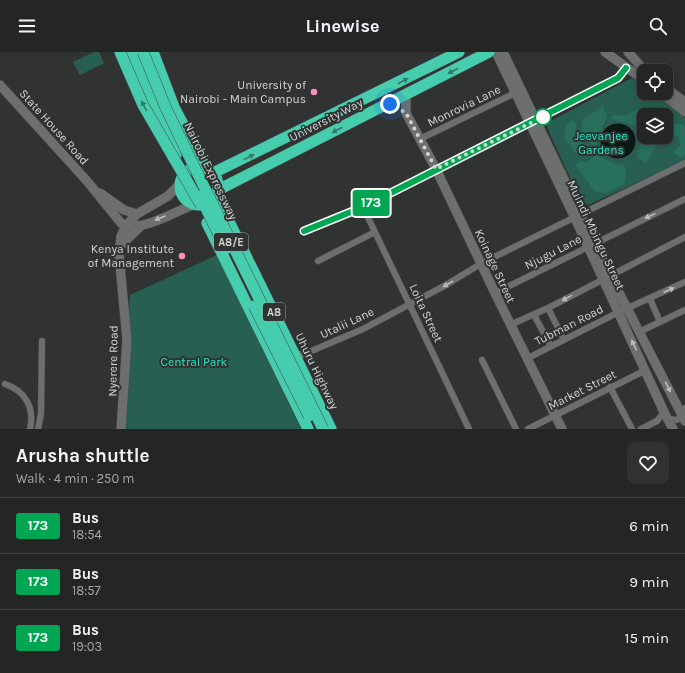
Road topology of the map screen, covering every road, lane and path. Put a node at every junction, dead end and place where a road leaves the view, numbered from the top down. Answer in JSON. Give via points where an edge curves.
{"nodes":[{"id":1,"x":120,"y":52,"type":"edge"},
{"id":2,"x":132,"y":52,"type":"edge"},
{"id":3,"x":136,"y":52,"type":"edge"},
{"id":4,"x":144,"y":52,"type":"edge"},
{"id":5,"x":153,"y":52,"type":"edge"},
{"id":6,"x":459,"y":52,"type":"edge"},
{"id":7,"x":489,"y":52,"type":"edge"},
{"id":8,"x":496,"y":52,"type":"edge"},
{"id":9,"x":503,"y":52,"type":"edge"},
{"id":10,"x":605,"y":52,"type":"edge"},
{"id":11,"x":628,"y":52,"type":"edge"},
{"id":12,"x":616,"y":56,"type":"edge"},
{"id":13,"x":639,"y":64,"type":"edge"},
{"id":14,"x":626,"y":68,"type":"junction"},
{"id":15,"x":637,"y":75,"type":"edge"},
{"id":16,"x":0,"y":85,"type":"edge"},
{"id":17,"x":514,"y":90,"type":"junction"},
{"id":18,"x":673,"y":93,"type":"edge"},
{"id":19,"x":406,"y":94,"type":"junction"},
{"id":20,"x":670,"y":100,"type":"edge"},
{"id":21,"x":685,"y":102,"type":"edge"},
{"id":22,"x":388,"y":104,"type":"junction"},
{"id":23,"x":685,"y":112,"type":"edge"},
{"id":24,"x":406,"y":113,"type":"junction"},
{"id":25,"x":532,"y":121,"type":"junction"},
{"id":26,"x":420,"y":139,"type":"junction"},
{"id":27,"x":685,"y":163,"type":"edge"},
{"id":28,"x":436,"y":169,"type":"junction"},
{"id":29,"x":210,"y":171,"type":"junction"},
{"id":30,"x":180,"y":182,"type":"junction"},
{"id":31,"x":90,"y":185,"type":"junction"},
{"id":32,"x":217,"y":193,"type":"junction"},
{"id":33,"x":685,"y":199,"type":"edge"},
{"id":34,"x":196,"y":205,"type":"junction"},
{"id":35,"x":363,"y":207,"type":"junction"},
{"id":36,"x":137,"y":214,"type":"junction"},
{"id":37,"x":579,"y":216,"type":"junction"},
{"id":38,"x":115,"y":218,"type":"junction"},
{"id":39,"x":213,"y":225,"type":"junction"},
{"id":40,"x":126,"y":226,"type":"junction"},
{"id":41,"x":141,"y":226,"type":"junction"},
{"id":42,"x":304,"y":231,"type":"dead end"},
{"id":43,"x":375,"y":232,"type":"junction"},
{"id":44,"x":121,"y":236,"type":"junction"},
{"id":45,"x":685,"y":237,"type":"edge"},
{"id":46,"x":592,"y":244,"type":"junction"},
{"id":47,"x":120,"y":246,"type":"junction"},
{"id":48,"x":318,"y":261,"type":"dead end"},
{"id":49,"x":482,"y":264,"type":"junction"},
{"id":50,"x":606,"y":277,"type":"junction"},
{"id":51,"x":685,"y":282,"type":"edge"},
{"id":52,"x":495,"y":293,"type":"junction"},
{"id":53,"x":650,"y":298,"type":"junction"},
{"id":54,"x":409,"y":304,"type":"junction"},
{"id":55,"x":548,"y":308,"type":"junction"},
{"id":56,"x":623,"y":310,"type":"junction"},
{"id":57,"x":685,"y":310,"type":"edge"},
{"id":58,"x":534,"y":315,"type":"junction"},
{"id":59,"x":660,"y":322,"type":"junction"},
{"id":60,"x":510,"y":325,"type":"junction"},
{"id":61,"x":639,"y":332,"type":"junction"},
{"id":62,"x":564,"y":340,"type":"junction"},
{"id":63,"x":42,"y":341,"type":"dead end"},
{"id":64,"x":551,"y":346,"type":"junction"},
{"id":65,"x":294,"y":352,"type":"junction"},
{"id":66,"x":528,"y":358,"type":"junction"},
{"id":67,"x":482,"y":360,"type":"dead end"},
{"id":68,"x":646,"y":370,"type":"junction"},
{"id":69,"x":5,"y":384,"type":"dead end"},
{"id":70,"x":610,"y":388,"type":"junction"},
{"id":71,"x":681,"y":407,"type":"edge"},
{"id":72,"x":555,"y":415,"type":"junction"},
{"id":73,"x":666,"y":415,"type":"junction"},
{"id":74,"x":685,"y":421,"type":"edge"},
{"id":75,"x":30,"y":429,"type":"edge"},
{"id":76,"x":38,"y":429,"type":"edge"},
{"id":77,"x":121,"y":429,"type":"edge"},
{"id":78,"x":308,"y":429,"type":"edge"},
{"id":79,"x":315,"y":429,"type":"edge"},
{"id":80,"x":323,"y":429,"type":"edge"},
{"id":81,"x":332,"y":429,"type":"edge"},
{"id":82,"x":469,"y":429,"type":"edge"},
{"id":83,"x":516,"y":429,"type":"edge"},
{"id":84,"x":528,"y":429,"type":"edge"},
{"id":85,"x":562,"y":429,"type":"edge"},
{"id":86,"x":632,"y":429,"type":"edge"},
{"id":87,"x":641,"y":429,"type":"edge"},
{"id":88,"x":674,"y":429,"type":"edge"}],
"edges":[{"from":39,"to":1,"type":"highway","one_way":true,"bridge":true,"via":[[147,112]]},
{"from":2,"to":30,"type":"highway","number":"A8","via":[[180,164]]},
{"from":3,"to":39,"type":"highway","name":"Nairobi Expressway","number":"A8/E","bridge":true},
{"from":4,"to":80,"type":"highway","name":"Nairobi Expressway","number":"A8/E","bridge":true,"via":[[162,99],[189,156]]},
{"from":5,"to":29,"type":"highway","number":"A8","via":[[174,107]]},
{"from":29,"to":6,"type":"highway","name":"University Way","one_way":true},
{"from":7,"to":19,"type":"highway","name":"University Way","one_way":true},
{"from":8,"to":17,"type":"street","name":"Muindi Mbingu Street"},
{"from":9,"to":25,"type":"street","name":"Muindi Mbingu Street"},
{"from":10,"to":12,"type":"street"},
{"from":11,"to":13,"type":"street"},
{"from":12,"to":14,"type":"street"},
{"from":14,"to":15,"type":"street"},
{"from":14,"to":25,"type":"street","via":[[618,78]]},
{"from":16,"to":31,"type":"street","name":"State House Road"},
{"from":17,"to":25,"type":"street","name":"Muindi Mbingu Street"},
{"from":17,"to":26,"type":"street","name":"Monrovia Lane","via":[[511,95]]},
{"from":18,"to":21,"type":"street"},
{"from":19,"to":22,"type":"highway","name":"University Way"},
{"from":19,"to":24,"type":"street","name":"Koinage Street"},
{"from":20,"to":23,"type":"street"},
{"from":22,"to":24,"type":"street"},
{"from":22,"to":32,"type":"highway","name":"University Way","one_way":true},
{"from":24,"to":26,"type":"street","name":"Koinage Street"},
{"from":25,"to":28,"type":"street"},
{"from":25,"to":37,"type":"street","name":"Muindi Mbingu Street"},
{"from":26,"to":28,"type":"street","name":"Koinage Street"},
{"from":27,"to":37,"type":"street","name":"Utalii Lane"},
{"from":28,"to":35,"type":"street"},
{"from":28,"to":49,"type":"street","name":"Koinage Street"},
{"from":29,"to":30,"type":"highway","via":[[196,167],[189,169]]},
{"from":29,"to":32,"type":"highway","number":"A8","via":[[218,184]]},
{"from":30,"to":34,"type":"highway","number":"A8","via":[[181,195]]},
{"from":30,"to":36,"type":"street","via":[[158,202]]},
{"from":31,"to":36,"type":"street","name":"State House Road","via":[[124,210]]},
{"from":31,"to":38,"type":"street","name":"State House Road"},
{"from":32,"to":34,"type":"highway","via":[[209,203]]},
{"from":32,"to":65,"type":"highway","name":"Uhuru Highway","number":"A8"},
{"from":33,"to":46,"type":"street","name":"Njugu Lane","one_way":true},
{"from":34,"to":41,"type":"street","one_way":true},
{"from":34,"to":78,"type":"highway","number":"A8"},
{"from":35,"to":42,"type":"street"},
{"from":35,"to":43,"type":"street","name":"Loita Street"},
{"from":36,"to":40,"type":"street"},
{"from":37,"to":46,"type":"street","name":"Muindi Mbingu Street"},
{"from":37,"to":49,"type":"street","name":"Utalii Lane"},
{"from":38,"to":40,"type":"street","name":"State House Road"},
{"from":38,"to":44,"type":"street"},
{"from":39,"to":79,"type":"highway","name":"Nairobi Expressway","number":"A8/E","bridge":true},
{"from":40,"to":41,"type":"street"},
{"from":40,"to":44,"type":"street","name":"Nyerere Road"},
{"from":41,"to":47,"type":"street"},
{"from":43,"to":48,"type":"street"},
{"from":43,"to":54,"type":"street","name":"Loita Street"},
{"from":44,"to":47,"type":"street","name":"Nyerere Road"},
{"from":45,"to":50,"type":"street"},
{"from":46,"to":50,"type":"street","name":"Muindi Mbingu Street"},
{"from":46,"to":52,"type":"street","name":"Njugu Lane"},
{"from":47,"to":77,"type":"street","name":"Nyerere Road","via":[[127,340]]},
{"from":49,"to":52,"type":"street","name":"Koinage Street"},
{"from":49,"to":54,"type":"street","name":"Utalii Lane","one_way":true},
{"from":50,"to":55,"type":"street","one_way":true},
{"from":50,"to":56,"type":"street","name":"Muindi Mbingu Street"},
{"from":53,"to":51,"type":"street","name":"Tubman Road","one_way":true},
{"from":52,"to":60,"type":"street","name":"Koinage Street"},
{"from":53,"to":56,"type":"street","name":"Tubman Road"},
{"from":53,"to":59,"type":"street"},
{"from":54,"to":65,"type":"street","name":"Utalii Lane","via":[[348,336],[302,355]]},
{"from":54,"to":82,"type":"street","name":"Loita Street"},
{"from":55,"to":58,"type":"street"},
{"from":55,"to":62,"type":"street"},
{"from":56,"to":61,"type":"street","name":"Muindi Mbingu Street"},
{"from":56,"to":62,"type":"street","name":"Tubman Road"},
{"from":68,"to":56,"type":"street","name":"Muindi Mbingu Street","one_way":true},
{"from":57,"to":59,"type":"street"},
{"from":58,"to":60,"type":"street"},
{"from":58,"to":64,"type":"street"},
{"from":59,"to":61,"type":"street"},
{"from":60,"to":66,"type":"street","name":"Koinage Street"},
{"from":61,"to":71,"type":"street","name":"Muindi Mbingu Street","one_way":true},
{"from":62,"to":64,"type":"street","name":"Tubman Road"},
{"from":63,"to":76,"type":"street","via":[[41,414]]},
{"from":64,"to":66,"type":"street","name":"Tubman Road"},
{"from":65,"to":81,"type":"highway","name":"Uhuru Highway","number":"A8"},
{"from":66,"to":72,"type":"street","name":"Koinage Street"},
{"from":67,"to":83,"type":"street"},
{"from":68,"to":70,"type":"street","name":"Market Street"},
{"from":68,"to":73,"type":"street","name":"Muindi Mbingu Street"},
{"from":69,"to":75,"type":"street","via":[[26,397],[31,418]]},
{"from":70,"to":72,"type":"street","name":"Market Street"},
{"from":70,"to":86,"type":"street"},
{"from":71,"to":73,"type":"street","via":[[679,419],[675,420]]},
{"from":71,"to":73,"type":"street","via":[[668,402]]},
{"from":71,"to":74,"type":"street","name":"Muindi Mbingu Street"},
{"from":72,"to":84,"type":"street","name":"Market Street"},
{"from":72,"to":85,"type":"street","name":"Koinage Street"},
{"from":73,"to":87,"type":"street"},
{"from":73,"to":88,"type":"street","name":"Muindi Mbingu Street"}]}
